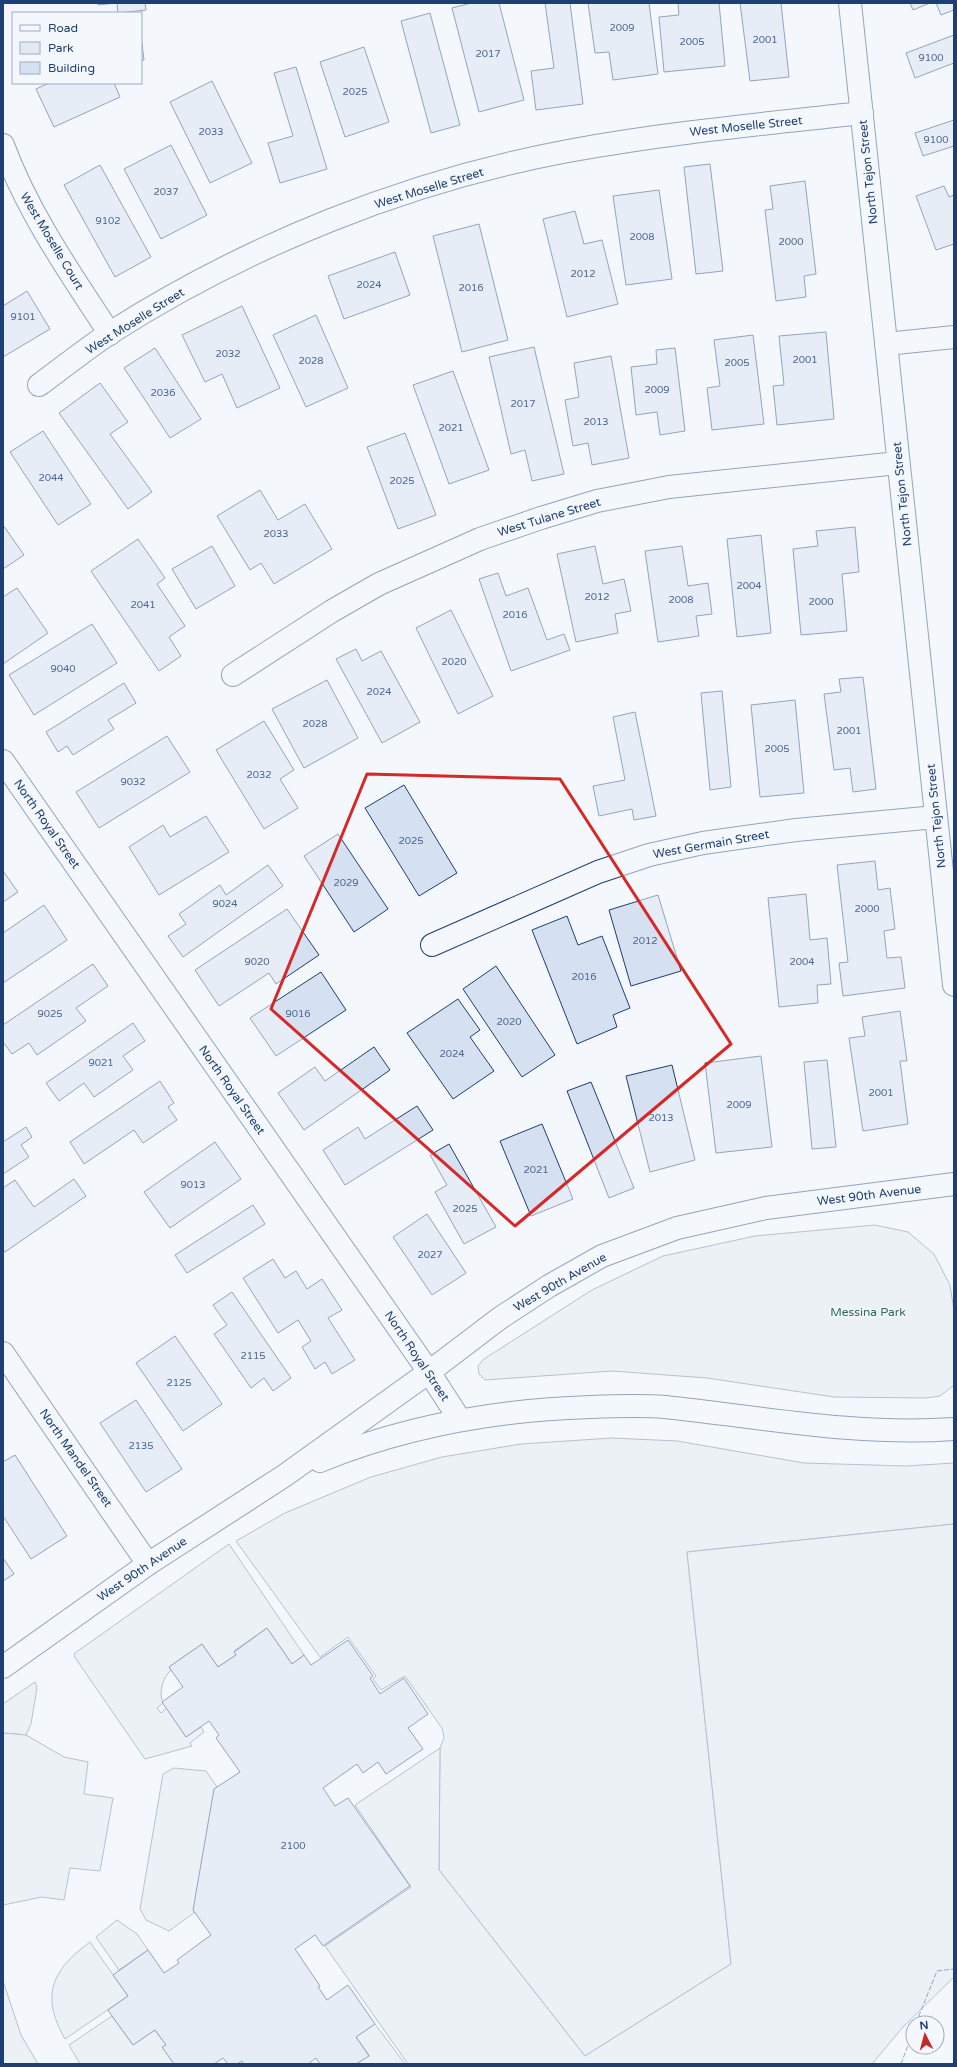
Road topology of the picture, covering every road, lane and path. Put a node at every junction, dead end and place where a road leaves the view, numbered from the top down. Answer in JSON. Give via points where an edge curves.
{"nodes":[{"id":1,"x":850,"y":3,"type":"edge"},
{"id":2,"x":862,"y":113,"type":"junction"},
{"id":3,"x":3,"y":145,"type":"edge"},
{"id":4,"x":110,"y":334,"type":"junction"},
{"id":5,"x":954,"y":337,"type":"edge"},
{"id":6,"x":886,"y":344,"type":"junction"},
{"id":7,"x":39,"y":385,"type":"dead end"},
{"id":8,"x":898,"y":463,"type":"junction"},
{"id":9,"x":233,"y":675,"type":"dead end"},
{"id":10,"x":3,"y":760,"type":"edge"},
{"id":11,"x":936,"y":817,"type":"junction"},
{"id":12,"x":432,"y":945,"type":"dead end"},
{"id":13,"x":954,"y":985,"type":"edge"},
{"id":14,"x":954,"y":1184,"type":"edge"},
{"id":15,"x":3,"y":1353,"type":"edge"},
{"id":16,"x":429,"y":1372,"type":"junction"},
{"id":17,"x":460,"y":1420,"type":"junction"},
{"id":18,"x":954,"y":1429,"type":"edge"},
{"id":19,"x":284,"y":1476,"type":"junction"},
{"id":20,"x":148,"y":1564,"type":"junction"},
{"id":21,"x":3,"y":1667,"type":"edge"}],
"edges":[{"from":1,"to":2,"type":"street","name":"North Tejon Street"},
{"from":2,"to":4,"type":"street","name":"West Moselle Street","via":[[681,133],[567,152],[410,192],[263,249]]},
{"from":2,"to":6,"type":"street","name":"North Tejon Street"},
{"from":3,"to":4,"type":"street","name":"West Moselle Court","via":[[15,178],[45,233]]},
{"from":4,"to":7,"type":"street","name":"West Moselle Street"},
{"from":5,"to":6,"type":"street"},
{"from":6,"to":8,"type":"street","name":"North Tejon Street"},
{"from":8,"to":9,"type":"street","name":"West Tulane Street","via":[[669,487],[596,501],[541,518],[480,539],[379,584],[332,610]]},
{"from":8,"to":11,"type":"street","name":"North Tejon Street"},
{"from":10,"to":16,"type":"street","name":"North Royal Street"},
{"from":11,"to":12,"type":"street","name":"West Germain Street","via":[[796,830],[703,843],[649,855],[598,872]]},
{"from":11,"to":13,"type":"street","name":"North Tejon Street"},
{"from":14,"to":16,"type":"street","name":"West 90th Avenue","via":[[766,1208],[677,1228],[602,1256],[549,1286],[500,1318]]},
{"from":15,"to":20,"type":"street","name":"North Mandel Street"},
{"from":16,"to":17,"type":"street","name":"North Royal Street"},
{"from":16,"to":19,"type":"street","name":"West 90th Avenue"},
{"from":17,"to":18,"type":"street","name":"West 90th Avenue","via":[[549,1409],[631,1406],[663,1407],[893,1432]]},
{"from":17,"to":19,"type":"street","name":"West 90th Avenue","via":[[408,1431],[349,1449]]},
{"from":19,"to":20,"type":"street","name":"West 90th Avenue"},
{"from":20,"to":21,"type":"street","name":"West 90th Avenue"}]}
